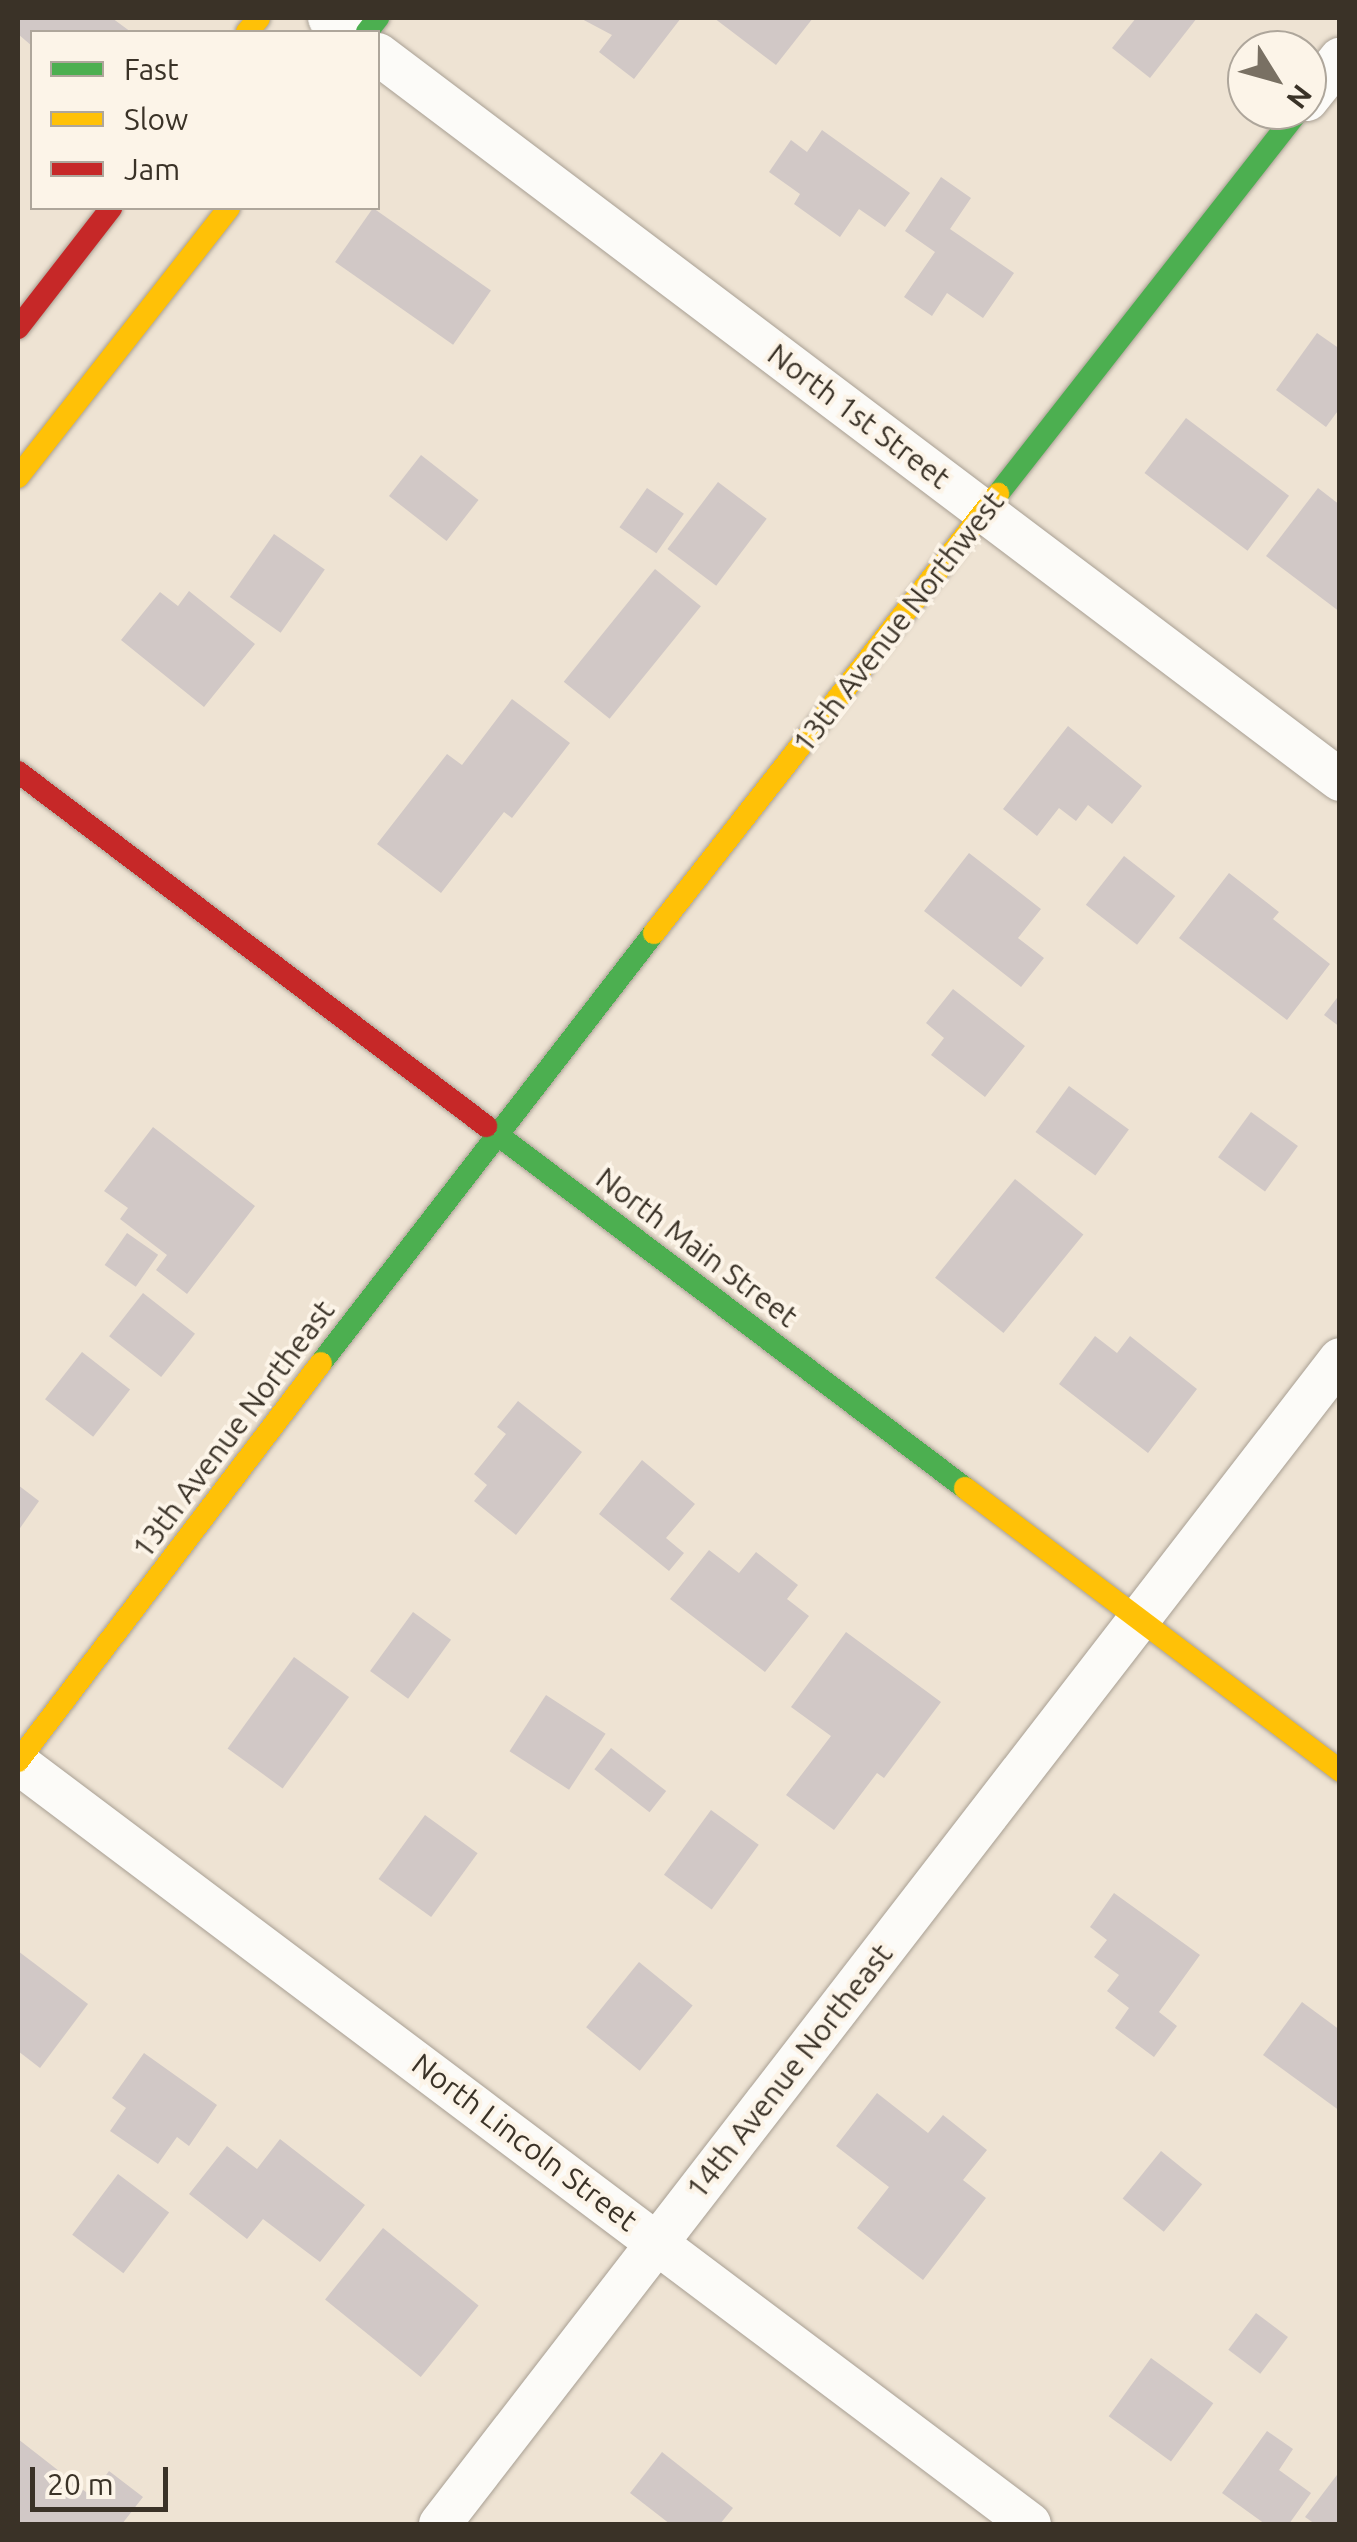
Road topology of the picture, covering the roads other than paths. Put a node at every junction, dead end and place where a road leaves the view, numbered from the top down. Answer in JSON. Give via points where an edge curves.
{"nodes":[{"id":1,"x":380,"y":56,"type":"edge"},
{"id":2,"x":1283,"y":130,"type":"edge"},
{"id":3,"x":109,"y":210,"type":"edge"},
{"id":4,"x":227,"y":210,"type":"edge"},
{"id":5,"x":18,"y":328,"type":"edge"},
{"id":6,"x":18,"y":477,"type":"edge"},
{"id":7,"x":985,"y":510,"type":"junction"},
{"id":8,"x":18,"y":772,"type":"edge"},
{"id":9,"x":1340,"y":780,"type":"edge"},
{"id":10,"x":496,"y":1134,"type":"junction"},
{"id":11,"x":1340,"y":1359,"type":"edge"},
{"id":12,"x":1137,"y":1618,"type":"junction"},
{"id":13,"x":18,"y":1762,"type":"edge"},
{"id":14,"x":1340,"y":1771,"type":"edge"},
{"id":15,"x":658,"y":2242,"type":"junction"},
{"id":16,"x":440,"y":2524,"type":"edge"},
{"id":17,"x":1030,"y":2524,"type":"edge"}],
"edges":[{"from":1,"to":7,"type":"street","name":"North 1st Street"},
{"from":2,"to":7,"type":"street","name":"13th Avenue Northwest"},
{"from":3,"to":5,"type":"street"},
{"from":4,"to":6,"type":"street"},
{"from":7,"to":9,"type":"street","name":"North 1st Street"},
{"from":7,"to":10,"type":"street","name":"13th Avenue Northwest"},
{"from":8,"to":10,"type":"street","name":"North Main Street"},
{"from":10,"to":12,"type":"street","name":"North Main Street"},
{"from":10,"to":13,"type":"street","name":"13th Avenue Northeast"},
{"from":11,"to":12,"type":"street","name":"14th Avenue Northeast"},
{"from":12,"to":14,"type":"street","name":"North Main Street"},
{"from":12,"to":15,"type":"street","name":"14th Avenue Northeast"},
{"from":13,"to":15,"type":"street","name":"North Lincoln Street"},
{"from":15,"to":16,"type":"street","name":"14th Avenue Northeast"},
{"from":15,"to":17,"type":"street","name":"North Lincoln Street"}]}
